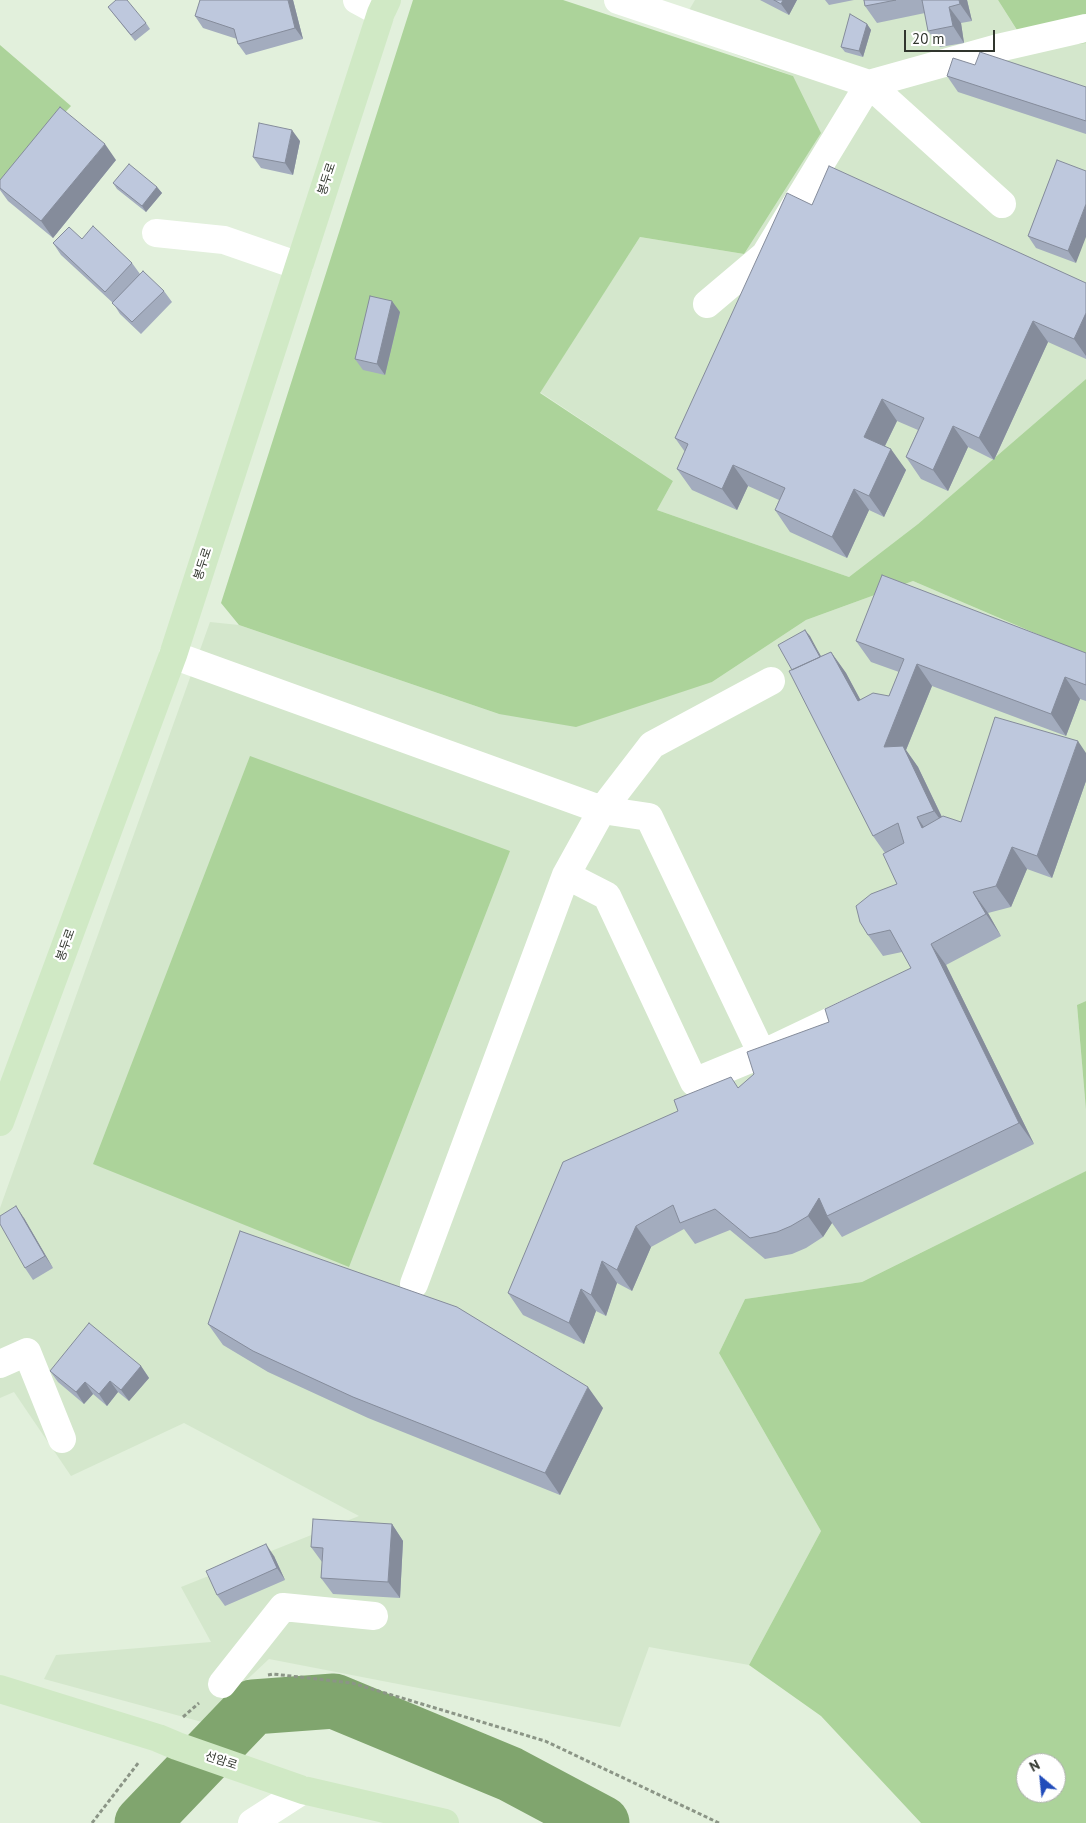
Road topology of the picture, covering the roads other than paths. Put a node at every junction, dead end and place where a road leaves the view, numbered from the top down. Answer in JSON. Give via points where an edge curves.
{"nodes":[{"id":1,"x":357,"y":0,"type":"edge"},
{"id":2,"x":618,"y":0,"type":"edge"},
{"id":3,"x":384,"y":7,"type":"edge"},
{"id":4,"x":1086,"y":28,"type":"edge"},
{"id":5,"x":869,"y":84,"type":"junction"},
{"id":6,"x":1002,"y":204,"type":"dead end"},
{"id":7,"x":156,"y":233,"type":"dead end"},
{"id":8,"x":299,"y":266,"type":"junction"},
{"id":9,"x":707,"y":304,"type":"dead end"},
{"id":10,"x":173,"y":655,"type":"junction"},
{"id":11,"x":771,"y":681,"type":"dead end"},
{"id":12,"x":602,"y":810,"type":"junction"},
{"id":13,"x":566,"y":875,"type":"junction"},
{"id":14,"x":886,"y":994,"type":"edge"},
{"id":15,"x":762,"y":1054,"type":"junction"},
{"id":16,"x":0,"y":1122,"type":"edge"},
{"id":17,"x":414,"y":1284,"type":"dead end"},
{"id":18,"x":0,"y":1364,"type":"edge"},
{"id":19,"x":62,"y":1439,"type":"dead end"},
{"id":20,"x":374,"y":1616,"type":"dead end"},
{"id":21,"x":222,"y":1684,"type":"road end"},
{"id":22,"x":0,"y":1689,"type":"edge"},
{"id":23,"x":304,"y":1790,"type":"junction"},
{"id":24,"x":252,"y":1823,"type":"edge"},
{"id":25,"x":445,"y":1823,"type":"edge"}],
"edges":[{"from":1,"to":3,"type":"street"},
{"from":2,"to":5,"type":"street"},
{"from":3,"to":8,"type":"main road","name":"봉두로"},
{"from":4,"to":5,"type":"street","via":[[998,48]]},
{"from":5,"to":6,"type":"street"},
{"from":5,"to":9,"type":"street","via":[[765,255]]},
{"from":7,"to":8,"type":"street","via":[[224,240]]},
{"from":8,"to":10,"type":"main road","name":"봉두로"},
{"from":10,"to":12,"type":"street"},
{"from":10,"to":16,"type":"main road","name":"봉두로"},
{"from":11,"to":12,"type":"street","via":[[652,745]]},
{"from":12,"to":13,"type":"street"},
{"from":12,"to":15,"type":"street","via":[[648,817]]},
{"from":13,"to":15,"type":"street","via":[[607,896],[694,1082]]},
{"from":13,"to":17,"type":"street"},
{"from":14,"to":15,"type":"street"},
{"from":18,"to":19,"type":"street","via":[[27,1352]]},
{"from":20,"to":21,"type":"street","via":[[283,1607]]},
{"from":22,"to":23,"type":"main road","name":"선암로"},
{"from":23,"to":24,"type":"street"},
{"from":23,"to":25,"type":"main road","name":"선암로"}]}
